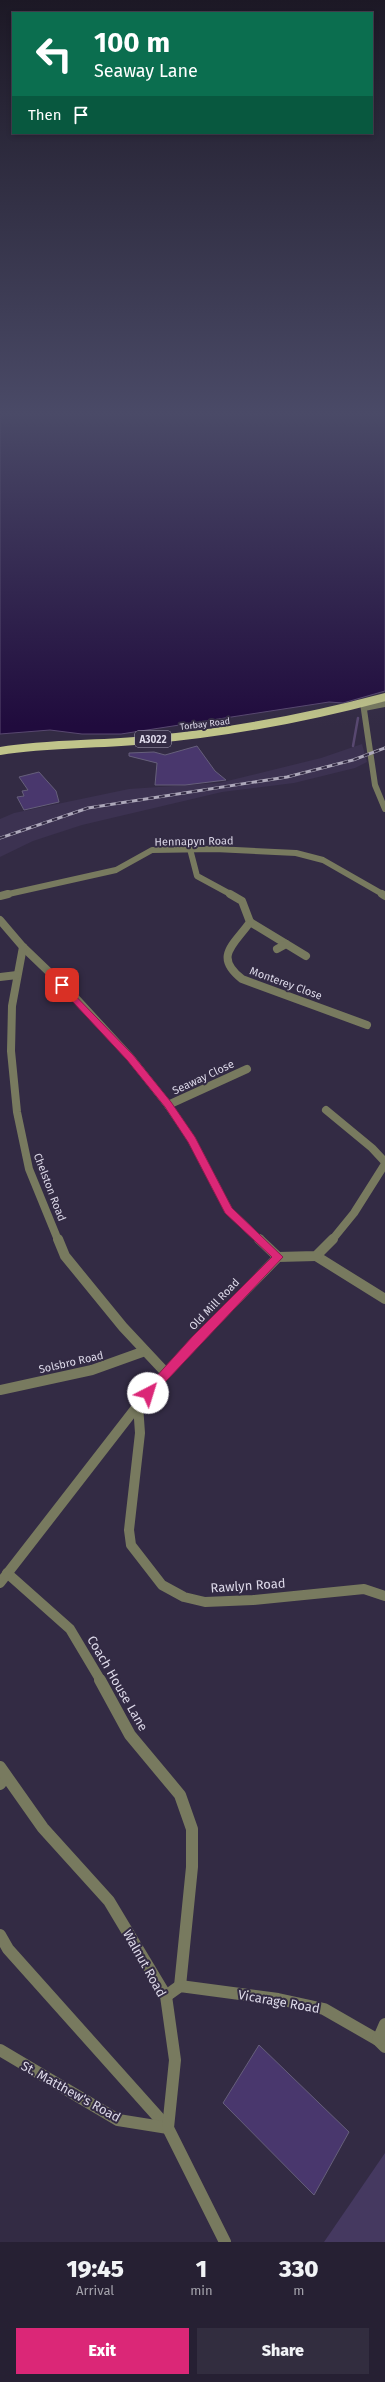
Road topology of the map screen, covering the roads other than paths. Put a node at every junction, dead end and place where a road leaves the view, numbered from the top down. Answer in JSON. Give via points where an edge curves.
{"nodes":[{"id":1,"x":385,"y":697,"type":"edge"},
{"id":2,"x":385,"y":704,"type":"edge"},
{"id":3,"x":364,"y":706,"type":"junction"},
{"id":4,"x":0,"y":751,"type":"edge"},
{"id":5,"x":385,"y":809,"type":"edge"},
{"id":6,"x":190,"y":849,"type":"junction"},
{"id":7,"x":0,"y":896,"type":"edge"},
{"id":8,"x":385,"y":896,"type":"edge"},
{"id":9,"x":0,"y":920,"type":"edge"},
{"id":10,"x":250,"y":922,"type":"junction"},
{"id":11,"x":286,"y":944,"type":"junction"},
{"id":12,"x":23,"y":947,"type":"junction"},
{"id":13,"x":277,"y":949,"type":"dead end"},
{"id":14,"x":306,"y":956,"type":"dead end"},
{"id":15,"x":17,"y":975,"type":"junction"},
{"id":16,"x":0,"y":977,"type":"edge"},
{"id":17,"x":367,"y":1025,"type":"dead end"},
{"id":18,"x":247,"y":1069,"type":"dead end"},
{"id":19,"x":168,"y":1105,"type":"junction"},
{"id":20,"x":326,"y":1110,"type":"dead end"},
{"id":21,"x":385,"y":1163,"type":"edge"},
{"id":22,"x":316,"y":1256,"type":"junction"},
{"id":23,"x":278,"y":1257,"type":"junction"},
{"id":24,"x":385,"y":1299,"type":"edge"},
{"id":25,"x":145,"y":1351,"type":"junction"},
{"id":26,"x":166,"y":1373,"type":"junction"},
{"id":27,"x":0,"y":1390,"type":"edge"},
{"id":28,"x":138,"y":1405,"type":"junction"},
{"id":29,"x":7,"y":1573,"type":"junction"},
{"id":30,"x":0,"y":1583,"type":"edge"},
{"id":31,"x":385,"y":1596,"type":"edge"},
{"id":32,"x":2,"y":1776,"type":"edge"},
{"id":33,"x":0,"y":1935,"type":"edge"},
{"id":34,"x":180,"y":1986,"type":"junction"},
{"id":35,"x":166,"y":1996,"type":"junction"},
{"id":36,"x":385,"y":2024,"type":"edge"},
{"id":37,"x":382,"y":2043,"type":"edge"},
{"id":38,"x":0,"y":2050,"type":"edge"},
{"id":39,"x":168,"y":2128,"type":"junction"},
{"id":40,"x":225,"y":2242,"type":"edge"}],
"edges":[{"from":1,"to":3,"type":"main road","name":"Torbay Road","number":"A3022"},
{"from":2,"to":3,"type":"street"},
{"from":3,"to":4,"type":"main road","name":"Torbay Road","number":"A3022","via":[[225,732],[109,743],[31,746]]},
{"from":3,"to":5,"type":"street","via":[[375,785]]},
{"from":6,"to":7,"type":"street","name":"Hennapyn Road","via":[[152,850],[116,870]]},
{"from":6,"to":8,"type":"street","name":"Hennapyn Road","via":[[304,855],[322,860]]},
{"from":6,"to":10,"type":"street","via":[[197,876],[242,901]]},
{"from":9,"to":12,"type":"street"},
{"from":10,"to":11,"type":"street"},
{"from":10,"to":17,"type":"street","name":"Monterey Close","via":[[227,951],[226,959],[230,971],[242,979]]},
{"from":11,"to":13,"type":"street"},
{"from":11,"to":14,"type":"street"},
{"from":12,"to":15,"type":"street","name":"Chelston Road"},
{"from":12,"to":19,"type":"street","via":[[72,994],[130,1057]]},
{"from":15,"to":16,"type":"street"},
{"from":15,"to":25,"type":"street","name":"Chelston Road","via":[[11,1022],[13,1082],[29,1169],[65,1256]]},
{"from":18,"to":19,"type":"street","name":"Seaway Close"},
{"from":19,"to":23,"type":"street","via":[[192,1140],[229,1211]]},
{"from":20,"to":21,"type":"street","via":[[372,1148]]},
{"from":21,"to":22,"type":"street","via":[[343,1227]]},
{"from":22,"to":23,"type":"street"},
{"from":22,"to":24,"type":"street"},
{"from":23,"to":26,"type":"street","name":"Old Mill Road"},
{"from":25,"to":26,"type":"street","name":"Chelston Road"},
{"from":25,"to":27,"type":"street","name":"Solsbro Road","via":[[121,1363],[88,1372]]},
{"from":26,"to":28,"type":"street","name":"Old Mill Road"},
{"from":28,"to":29,"type":"street","name":"Old Mill Road","via":[[122,1429]]},
{"from":28,"to":31,"type":"street","name":"Rawlyn Road","via":[[140,1441],[129,1530],[131,1545],[162,1585],[184,1597],[205,1602],[364,1589]]},
{"from":29,"to":30,"type":"street","name":"Old Mill Road"},
{"from":29,"to":34,"type":"street","name":"Coach House Lane","via":[[70,1629],[130,1735],[183,1800],[192,1829],[192,1867]]},
{"from":32,"to":35,"type":"street","name":"Walnut Road","via":[[43,1828],[109,1901]]},
{"from":33,"to":39,"type":"street","via":[[8,1949]]},
{"from":34,"to":35,"type":"street"},
{"from":34,"to":37,"type":"street","name":"Vicarage Road","via":[[278,1999],[324,2009]]},
{"from":35,"to":39,"type":"street","name":"Walnut Road","via":[[175,2060]]},
{"from":36,"to":37,"type":"street"},
{"from":38,"to":39,"type":"street","name":"St. Matthew's Road","via":[[118,2120]]},
{"from":39,"to":40,"type":"street","via":[[199,2195]]}]}
